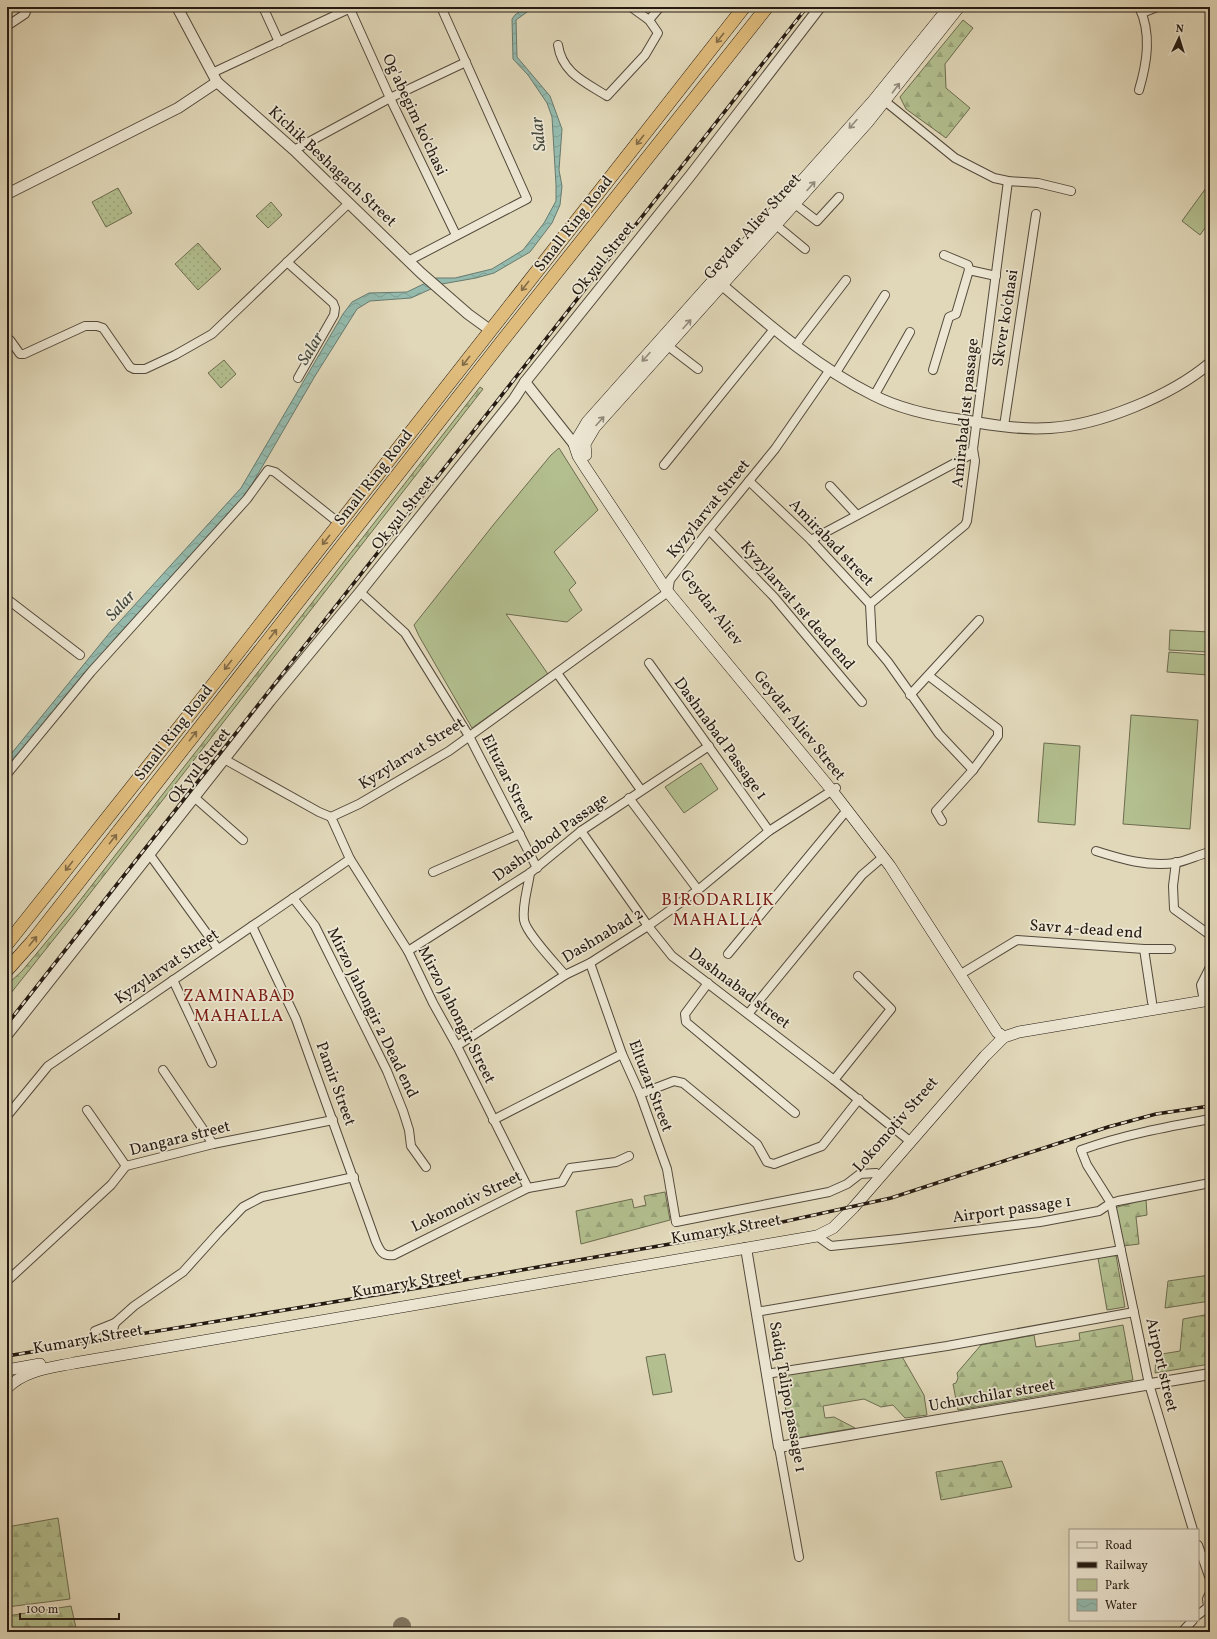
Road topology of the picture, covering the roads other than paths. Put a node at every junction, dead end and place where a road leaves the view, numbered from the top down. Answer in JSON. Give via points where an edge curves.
{"nodes":[{"id":1,"x":28,"y":7,"type":"edge"},
{"id":2,"x":177,"y":7,"type":"edge"},
{"id":3,"x":263,"y":7,"type":"edge"},
{"id":4,"x":350,"y":7,"type":"edge"},
{"id":5,"x":441,"y":7,"type":"edge"},
{"id":6,"x":631,"y":7,"type":"edge"},
{"id":7,"x":660,"y":7,"type":"edge"},
{"id":8,"x":744,"y":7,"type":"edge"},
{"id":9,"x":767,"y":7,"type":"edge"},
{"id":10,"x":820,"y":7,"type":"edge"},
{"id":11,"x":949,"y":7,"type":"edge"},
{"id":12,"x":959,"y":7,"type":"edge"},
{"id":13,"x":1157,"y":7,"type":"edge"},
{"id":14,"x":1140,"y":10,"type":"edge"},
{"id":15,"x":649,"y":20,"type":"junction"},
{"id":16,"x":7,"y":26,"type":"edge"},
{"id":17,"x":279,"y":42,"type":"junction"},
{"id":18,"x":558,"y":45,"type":"dead end"},
{"id":19,"x":466,"y":62,"type":"junction"},
{"id":20,"x":212,"y":73,"type":"junction"},
{"id":21,"x":217,"y":82,"type":"junction"},
{"id":22,"x":1139,"y":90,"type":"dead end"},
{"id":23,"x":390,"y":98,"type":"junction"},
{"id":24,"x":882,"y":99,"type":"junction"},
{"id":25,"x":294,"y":150,"type":"junction"},
{"id":26,"x":1008,"y":181,"type":"junction"},
{"id":27,"x":1071,"y":191,"type":"dead end"},
{"id":28,"x":7,"y":194,"type":"edge"},
{"id":29,"x":839,"y":197,"type":"dead end"},
{"id":30,"x":349,"y":203,"type":"junction"},
{"id":31,"x":795,"y":204,"type":"junction"},
{"id":32,"x":1036,"y":214,"type":"dead end"},
{"id":33,"x":776,"y":225,"type":"junction"},
{"id":34,"x":456,"y":235,"type":"junction"},
{"id":35,"x":804,"y":250,"type":"dead end"},
{"id":36,"x":944,"y":255,"type":"dead end"},
{"id":37,"x":408,"y":261,"type":"junction"},
{"id":38,"x":287,"y":262,"type":"junction"},
{"id":39,"x":969,"y":270,"type":"junction"},
{"id":40,"x":996,"y":276,"type":"junction"},
{"id":41,"x":846,"y":280,"type":"dead end"},
{"id":42,"x":718,"y":282,"type":"junction"},
{"id":43,"x":885,"y":295,"type":"dead end"},
{"id":44,"x":774,"y":329,"type":"junction"},
{"id":45,"x":490,"y":330,"type":"junction"},
{"id":46,"x":910,"y":332,"type":"dead end"},
{"id":47,"x":10,"y":340,"type":"dead end"},
{"id":48,"x":504,"y":340,"type":"junction"},
{"id":49,"x":668,"y":346,"type":"junction"},
{"id":50,"x":796,"y":346,"type":"junction"},
{"id":51,"x":1210,"y":363,"type":"edge"},
{"id":52,"x":698,"y":369,"type":"dead end"},
{"id":53,"x":933,"y":370,"type":"dead end"},
{"id":54,"x":832,"y":372,"type":"junction"},
{"id":55,"x":298,"y":378,"type":"dead end"},
{"id":56,"x":632,"y":379,"type":"junction"},
{"id":57,"x":526,"y":382,"type":"junction"},
{"id":58,"x":874,"y":396,"type":"junction"},
{"id":59,"x":977,"y":423,"type":"junction"},
{"id":60,"x":1004,"y":426,"type":"junction"},
{"id":61,"x":574,"y":444,"type":"junction"},
{"id":62,"x":973,"y":449,"type":"junction"},
{"id":63,"x":586,"y":455,"type":"junction"},
{"id":64,"x":664,"y":465,"type":"dead end"},
{"id":65,"x":749,"y":481,"type":"junction"},
{"id":66,"x":830,"y":486,"type":"dead end"},
{"id":67,"x":857,"y":516,"type":"junction"},
{"id":68,"x":339,"y":523,"type":"junction"},
{"id":69,"x":709,"y":530,"type":"junction"},
{"id":70,"x":811,"y":540,"type":"junction"},
{"id":71,"x":669,"y":587,"type":"junction"},
{"id":72,"x":360,"y":592,"type":"junction"},
{"id":73,"x":7,"y":599,"type":"edge"},
{"id":74,"x":870,"y":604,"type":"junction"},
{"id":75,"x":979,"y":620,"type":"dead end"},
{"id":76,"x":80,"y":654,"type":"dead end"},
{"id":77,"x":649,"y":663,"type":"dead end"},
{"id":78,"x":557,"y":673,"type":"junction"},
{"id":79,"x":929,"y":676,"type":"junction"},
{"id":80,"x":910,"y":695,"type":"junction"},
{"id":81,"x":862,"y":702,"type":"dead end"},
{"id":82,"x":469,"y":736,"type":"junction"},
{"id":83,"x":709,"y":746,"type":"junction"},
{"id":84,"x":224,"y":759,"type":"junction"},
{"id":85,"x":973,"y":770,"type":"junction"},
{"id":86,"x":7,"y":774,"type":"edge"},
{"id":87,"x":834,"y":789,"type":"junction"},
{"id":88,"x":641,"y":790,"type":"junction"},
{"id":89,"x":194,"y":797,"type":"junction"},
{"id":90,"x":629,"y":798,"type":"junction"},
{"id":91,"x":847,"y":810,"type":"junction"},
{"id":92,"x":331,"y":816,"type":"junction"},
{"id":93,"x":942,"y":821,"type":"dead end"},
{"id":94,"x":581,"y":831,"type":"junction"},
{"id":95,"x":769,"y":832,"type":"junction"},
{"id":96,"x":520,"y":834,"type":"junction"},
{"id":97,"x":243,"y":840,"type":"dead end"},
{"id":98,"x":1096,"y":851,"type":"dead end"},
{"id":99,"x":1210,"y":852,"type":"edge"},
{"id":100,"x":150,"y":855,"type":"junction"},
{"id":101,"x":350,"y":859,"type":"junction"},
{"id":102,"x":890,"y":861,"type":"junction"},
{"id":103,"x":1176,"y":862,"type":"junction"},
{"id":104,"x":534,"y":871,"type":"junction"},
{"id":105,"x":433,"y":872,"type":"dead end"},
{"id":106,"x":698,"y":890,"type":"junction"},
{"id":107,"x":293,"y":898,"type":"junction"},
{"id":108,"x":252,"y":926,"type":"junction"},
{"id":109,"x":648,"y":926,"type":"junction"},
{"id":110,"x":1210,"y":935,"type":"edge"},
{"id":111,"x":7,"y":944,"type":"edge"},
{"id":112,"x":218,"y":949,"type":"junction"},
{"id":113,"x":1144,"y":949,"type":"junction"},
{"id":114,"x":1171,"y":949,"type":"dead end"},
{"id":115,"x":408,"y":951,"type":"junction"},
{"id":116,"x":728,"y":954,"type":"dead end"},
{"id":117,"x":590,"y":963,"type":"junction"},
{"id":118,"x":1210,"y":967,"type":"edge"},
{"id":119,"x":7,"y":970,"type":"edge"},
{"id":120,"x":963,"y":973,"type":"junction"},
{"id":121,"x":565,"y":975,"type":"junction"},
{"id":122,"x":858,"y":976,"type":"dead end"},
{"id":123,"x":173,"y":980,"type":"junction"},
{"id":124,"x":708,"y":983,"type":"junction"},
{"id":125,"x":1207,"y":997,"type":"edge"},
{"id":126,"x":1152,"y":1002,"type":"junction"},
{"id":127,"x":748,"y":1014,"type":"junction"},
{"id":128,"x":1001,"y":1033,"type":"junction"},
{"id":129,"x":7,"y":1035,"type":"edge"},
{"id":130,"x":457,"y":1046,"type":"junction"},
{"id":131,"x":622,"y":1054,"type":"junction"},
{"id":132,"x":212,"y":1063,"type":"dead end"},
{"id":133,"x":163,"y":1070,"type":"dead end"},
{"id":134,"x":834,"y":1080,"type":"junction"},
{"id":135,"x":640,"y":1094,"type":"junction"},
{"id":136,"x":858,"y":1099,"type":"junction"},
{"id":137,"x":87,"y":1110,"type":"dead end"},
{"id":138,"x":795,"y":1114,"type":"dead end"},
{"id":139,"x":7,"y":1116,"type":"edge"},
{"id":140,"x":1210,"y":1119,"type":"edge"},
{"id":141,"x":333,"y":1120,"type":"junction"},
{"id":142,"x":493,"y":1120,"type":"junction"},
{"id":143,"x":908,"y":1140,"type":"junction"},
{"id":144,"x":213,"y":1144,"type":"junction"},
{"id":145,"x":629,"y":1156,"type":"dead end"},
{"id":146,"x":126,"y":1166,"type":"junction"},
{"id":147,"x":426,"y":1167,"type":"dead end"},
{"id":148,"x":876,"y":1173,"type":"junction"},
{"id":149,"x":354,"y":1177,"type":"junction"},
{"id":150,"x":1210,"y":1183,"type":"edge"},
{"id":151,"x":528,"y":1188,"type":"junction"},
{"id":152,"x":1111,"y":1203,"type":"junction"},
{"id":153,"x":815,"y":1233,"type":"junction"},
{"id":154,"x":745,"y":1245,"type":"junction"},
{"id":155,"x":1121,"y":1250,"type":"junction"},
{"id":156,"x":383,"y":1254,"type":"joint"},
{"id":157,"x":7,"y":1281,"type":"edge"},
{"id":158,"x":756,"y":1312,"type":"junction"},
{"id":159,"x":1134,"y":1312,"type":"junction"},
{"id":160,"x":95,"y":1331,"type":"dead end"},
{"id":161,"x":7,"y":1370,"type":"edge"},
{"id":162,"x":766,"y":1374,"type":"junction"},
{"id":163,"x":1210,"y":1374,"type":"edge"},
{"id":164,"x":1149,"y":1384,"type":"junction"},
{"id":165,"x":7,"y":1388,"type":"edge"},
{"id":166,"x":779,"y":1447,"type":"junction"},
{"id":167,"x":1193,"y":1529,"type":"edge"},
{"id":168,"x":1199,"y":1548,"type":"edge"},
{"id":169,"x":799,"y":1557,"type":"dead end"},
{"id":170,"x":1210,"y":1579,"type":"edge"},
{"id":171,"x":1210,"y":1593,"type":"edge"},
{"id":172,"x":1199,"y":1614,"type":"edge"},
{"id":173,"x":1192,"y":1621,"type":"edge"},
{"id":174,"x":1182,"y":1632,"type":"edge"}],
"edges":[{"from":1,"to":16,"type":"street","via":[[24,14]]},
{"from":2,"to":20,"type":"street","name":"Kichik Beshagach Street"},
{"from":3,"to":17,"type":"street"},
{"from":4,"to":17,"type":"street"},
{"from":4,"to":23,"type":"street","name":"Og'abegim ko'chasi"},
{"from":5,"to":19,"type":"street"},
{"from":6,"to":15,"type":"street"},
{"from":7,"to":15,"type":"street"},
{"from":8,"to":45,"type":"highway","name":"Small Ring Road","one_way":true},
{"from":9,"to":48,"type":"highway","name":"Small Ring Road"},
{"from":10,"to":57,"type":"street","name":"Ok yul Street"},
{"from":11,"to":24,"type":"main road","name":"Geydar Aliev Street"},
{"from":24,"to":12,"type":"main road","name":"Geydar Aliev Street","one_way":true},
{"from":13,"to":14,"type":"street"},
{"from":14,"to":22,"type":"street","via":[[1145,23],[1147,46],[1144,74]]},
{"from":15,"to":18,"type":"street","via":[[658,33],[645,55],[607,96],[566,68],[559,55]]},
{"from":17,"to":20,"type":"street"},
{"from":19,"to":23,"type":"street"},
{"from":19,"to":34,"type":"street","via":[[527,199]]},
{"from":20,"to":21,"type":"street","name":"Kichik Beshagach Street"},
{"from":21,"to":25,"type":"street","name":"Kichik Beshagach Street"},
{"from":21,"to":28,"type":"street","via":[[178,108]]},
{"from":23,"to":25,"type":"street"},
{"from":23,"to":34,"type":"street","name":"Og'abegim ko'chasi"},
{"from":24,"to":26,"type":"street","via":[[955,158],[994,178]]},
{"from":31,"to":24,"type":"main road","name":"Geydar Aliev Street","one_way":true},
{"from":24,"to":42,"type":"main road","name":"Geydar Aliev Street","one_way":true},
{"from":25,"to":30,"type":"street","name":"Kichik Beshagach Street"},
{"from":26,"to":27,"type":"street","via":[[1038,183]]},
{"from":26,"to":40,"type":"street","name":"Amirabad 1st passage"},
{"from":29,"to":31,"type":"street","via":[[817,221]]},
{"from":30,"to":37,"type":"street","name":"Kichik Beshagach Street"},
{"from":30,"to":38,"type":"street"},
{"from":31,"to":33,"type":"main road","name":"Geydar Aliev Street"},
{"from":32,"to":60,"type":"street","name":"Skver ko'chasi"},
{"from":33,"to":35,"type":"street"},
{"from":33,"to":42,"type":"main road","name":"Geydar Aliev Street"},
{"from":34,"to":37,"type":"street"},
{"from":36,"to":39,"type":"street","via":[[968,265]]},
{"from":37,"to":45,"type":"street","name":"Kichik Beshagach Street","via":[[445,295]]},
{"from":38,"to":47,"type":"street","via":[[212,334],[145,369],[130,367],[103,328],[97,326],[85,326],[24,354],[20,354]]},
{"from":38,"to":55,"type":"street","via":[[333,303],[335,308],[334,315]]},
{"from":39,"to":40,"type":"street"},
{"from":39,"to":53,"type":"street","via":[[956,314],[949,317]]},
{"from":40,"to":59,"type":"street","name":"Amirabad 1st passage"},
{"from":41,"to":50,"type":"street"},
{"from":42,"to":44,"type":"street"},
{"from":49,"to":42,"type":"main road","name":"Geydar Aliev Street","one_way":true},
{"from":42,"to":56,"type":"main road","name":"Geydar Aliev Street","one_way":true},
{"from":43,"to":54,"type":"street","name":"Kyzylarvat Street"},
{"from":44,"to":50,"type":"street"},
{"from":44,"to":64,"type":"street"},
{"from":45,"to":48,"type":"highway"},
{"from":45,"to":68,"type":"highway","name":"Small Ring Road","one_way":true},
{"from":46,"to":58,"type":"street"},
{"from":119,"to":48,"type":"highway","name":"Small Ring Road","one_way":true,"via":[[32,942]]},
{"from":49,"to":52,"type":"street"},
{"from":49,"to":56,"type":"main road","name":"Geydar Aliev Street"},
{"from":50,"to":54,"type":"street"},
{"from":51,"to":60,"type":"street","via":[[1154,398],[1096,419],[1051,428]]},
{"from":54,"to":58,"type":"street"},
{"from":54,"to":65,"type":"street","name":"Kyzylarvat Street"},
{"from":56,"to":61,"type":"main road","name":"Geydar Aliev Street","via":[[587,422]]},
{"from":63,"to":56,"type":"main road","name":"Geydar Aliev Street","one_way":true,"via":[[585,444],[590,433]]},
{"from":57,"to":61,"type":"street","name":"Geydar Aliev Street"},
{"from":57,"to":72,"type":"street","name":"Ok yul Street"},
{"from":58,"to":59,"type":"street","via":[[925,413]]},
{"from":59,"to":60,"type":"street"},
{"from":59,"to":62,"type":"street","name":"Amirabad 1st passage"},
{"from":61,"to":63,"type":"main road","name":"Geydar Aliev Street"},
{"from":61,"to":71,"type":"main road","name":"Geydar Aliev Street","via":[[585,467]]},
{"from":62,"to":67,"type":"street","via":[[968,456]]},
{"from":62,"to":74,"type":"street","name":"Amirabad 1st passage","via":[[975,461],[967,523]]},
{"from":63,"to":71,"type":"main road","name":"Geydar Aliev"},
{"from":65,"to":69,"type":"street","name":"Kyzylarvat Street"},
{"from":65,"to":70,"type":"street","name":"Amirabad street"},
{"from":66,"to":67,"type":"street"},
{"from":67,"to":70,"type":"street"},
{"from":68,"to":86,"type":"street","via":[[275,472],[268,470],[247,499],[91,672]]},
{"from":68,"to":111,"type":"highway","name":"Small Ring Road","one_way":true},
{"from":69,"to":71,"type":"street","name":"Kyzylarvat Street"},
{"from":69,"to":81,"type":"street","name":"Kyzylarvat 1st dead end","via":[[774,597]]},
{"from":70,"to":74,"type":"street","name":"Amirabad street"},
{"from":71,"to":78,"type":"street","name":"Kyzylarvat Street"},
{"from":71,"to":87,"type":"main road","name":"Geydar Aliev Street"},
{"from":72,"to":82,"type":"street","name":"Eltuzar Street","via":[[405,633]]},
{"from":72,"to":84,"type":"street","name":"Ok yul Street"},
{"from":73,"to":76,"type":"street"},
{"from":74,"to":80,"type":"street","name":"Amirabad street","via":[[872,644],[888,662]]},
{"from":75,"to":79,"type":"street"},
{"from":77,"to":83,"type":"street","name":"Dashnabad Passage 1"},
{"from":78,"to":82,"type":"street","name":"Kyzylarvat Street"},
{"from":78,"to":88,"type":"street"},
{"from":79,"to":80,"type":"street"},
{"from":79,"to":85,"type":"street","via":[[998,729],[998,736]]},
{"from":80,"to":85,"type":"street","name":"Amirabad street","via":[[939,734]]},
{"from":82,"to":92,"type":"street","name":"Kyzylarvat Street","via":[[449,751],[359,804]]},
{"from":82,"to":96,"type":"street","name":"Eltuzar Street"},
{"from":83,"to":88,"type":"street","name":"Dashnobod Passage"},
{"from":83,"to":95,"type":"street","name":"Dashnabad Passage 1"},
{"from":84,"to":89,"type":"street","name":"Ok yul Street"},
{"from":84,"to":92,"type":"street","via":[[292,798]]},
{"from":85,"to":93,"type":"street","via":[[936,811]]},
{"from":87,"to":91,"type":"main road","name":"Geydar Aliev Street"},
{"from":87,"to":95,"type":"street","name":"Dashnabad 2"},
{"from":87,"to":102,"type":"main road","name":"Geydar Aliev Street"},
{"from":88,"to":90,"type":"street","name":"Dashnobod Passage"},
{"from":89,"to":97,"type":"street"},
{"from":89,"to":100,"type":"street","name":"Ok yul Street"},
{"from":90,"to":94,"type":"street","name":"Dashnobod Passage"},
{"from":90,"to":106,"type":"street"},
{"from":91,"to":102,"type":"main road","name":"Geydar Aliev Street"},
{"from":91,"to":116,"type":"street"},
{"from":92,"to":101,"type":"street"},
{"from":94,"to":104,"type":"street","name":"Dashnobod Passage"},
{"from":94,"to":109,"type":"street","name":"Dashnabad street"},
{"from":95,"to":106,"type":"street","name":"Dashnabad 2"},
{"from":96,"to":104,"type":"street","name":"Eltuzar Street"},
{"from":96,"to":105,"type":"street"},
{"from":98,"to":103,"type":"street","via":[[1128,861],[1161,864]]},
{"from":99,"to":103,"type":"street"},
{"from":100,"to":112,"type":"street"},
{"from":100,"to":129,"type":"street","name":"Ok yul Street"},
{"from":101,"to":107,"type":"street","name":"Kyzylarvat Street"},
{"from":101,"to":115,"type":"street","name":"Mirzo Jahongir Street"},
{"from":102,"to":120,"type":"main road","name":"Geydar Aliev Street"},
{"from":102,"to":127,"type":"street","via":[[862,875]]},
{"from":103,"to":110,"type":"street","via":[[1174,909]]},
{"from":104,"to":115,"type":"street","name":"Dashnobod Passage"},
{"from":104,"to":121,"type":"street","via":[[524,922]]},
{"from":106,"to":109,"type":"street","name":"Dashnabad 2"},
{"from":107,"to":108,"type":"street","name":"Kyzylarvat Street"},
{"from":107,"to":147,"type":"street","name":"Mirzo Jahongir 2 Dead end","via":[[314,926],[387,1071],[403,1111],[411,1146]]},
{"from":108,"to":112,"type":"street","name":"Kyzylarvat Street"},
{"from":108,"to":141,"type":"street","name":"Pamir Street","via":[[296,1019]]},
{"from":109,"to":117,"type":"street","name":"Dashnabad 2"},
{"from":109,"to":124,"type":"street","name":"Dashnabad street","via":[[672,956]]},
{"from":112,"to":123,"type":"street","name":"Kyzylarvat Street"},
{"from":113,"to":114,"type":"street","name":"Savr 4-dead end"},
{"from":113,"to":120,"type":"street","name":"Savr 4-dead end","via":[[1017,940]]},
{"from":113,"to":126,"type":"street"},
{"from":115,"to":130,"type":"street","name":"Mirzo Jahongir Street"},
{"from":117,"to":121,"type":"street","name":"Dashnabad 2"},
{"from":117,"to":131,"type":"street","name":"Eltuzar Street"},
{"from":118,"to":125,"type":"street","via":[[1201,985]]},
{"from":120,"to":128,"type":"main road","name":"Geydar Aliev Street"},
{"from":121,"to":130,"type":"street","name":"Dashnabad 2"},
{"from":122,"to":134,"type":"street","via":[[891,1009]]},
{"from":123,"to":132,"type":"street"},
{"from":123,"to":139,"type":"street","name":"Kyzylarvat Street","via":[[48,1066]]},
{"from":124,"to":127,"type":"street","name":"Dashnabad street"},
{"from":124,"to":138,"type":"street","via":[[685,1014],[686,1022]]},
{"from":125,"to":126,"type":"main road"},
{"from":125,"to":128,"type":"main road","via":[[1019,1032]]},
{"from":126,"to":128,"type":"main road","via":[[1026,1023]]},
{"from":127,"to":134,"type":"street","name":"Dashnabad street"},
{"from":128,"to":143,"type":"main road","name":"Lokomotiv Street"},
{"from":130,"to":142,"type":"street","name":"Mirzo Jahongir Street"},
{"from":131,"to":135,"type":"street","name":"Eltuzar Street"},
{"from":131,"to":142,"type":"street"},
{"from":133,"to":144,"type":"street"},
{"from":134,"to":136,"type":"street","name":"Dashnabad street"},
{"from":135,"to":136,"type":"street","via":[[674,1082],[683,1083],[757,1144],[767,1162],[774,1164],[822,1146]]},
{"from":135,"to":148,"type":"street","name":"Eltuzar Street","via":[[667,1169],[676,1222],[823,1194],[837,1189],[860,1174]]},
{"from":136,"to":143,"type":"street","name":"Dashnabad street"},
{"from":137,"to":146,"type":"street"},
{"from":140,"to":152,"type":"street","via":[[1112,1139],[1082,1150],[1087,1165]]},
{"from":141,"to":144,"type":"street","name":"Dangara street"},
{"from":141,"to":149,"type":"street","name":"Pamir Street"},
{"from":142,"to":151,"type":"street","name":"Mirzo Jahongir Street"},
{"from":143,"to":148,"type":"main road","name":"Lokomotiv Street"},
{"from":143,"to":153,"type":"main road","name":"Lokomotiv Street","via":[[885,1173],[838,1223],[827,1232]]},
{"from":144,"to":146,"type":"street","name":"Dangara street"},
{"from":145,"to":151,"type":"street","name":"Lokomotiv Street","via":[[616,1162],[570,1168],[562,1182]]},
{"from":146,"to":157,"type":"street","name":"Dangara street","via":[[111,1185]]},
{"from":148,"to":153,"type":"main road","name":"Lokomotiv Street"},
{"from":149,"to":156,"type":"street","name":"Pamir Street","via":[[376,1242]]},
{"from":149,"to":160,"type":"street","via":[[262,1197],[243,1208],[183,1272],[134,1306],[114,1327]]},
{"from":150,"to":152,"type":"street","name":"Аirport passage 1"},
{"from":151,"to":156,"type":"street","name":"Lokomotiv Street","via":[[396,1254]]},
{"from":152,"to":153,"type":"street","name":"Аirport passage 1","via":[[1099,1211],[1040,1222],[831,1246]]},
{"from":152,"to":155,"type":"street","name":"Аirport street"},
{"from":153,"to":154,"type":"main road","name":"Kumaryk Street"},
{"from":154,"to":158,"type":"street","name":"Sadiq Talipo passage 1"},
{"from":154,"to":161,"type":"main road","name":"Kumaryk Street"},
{"from":154,"to":165,"type":"main road","name":"Kumaryk Street","via":[[41,1369],[16,1380]]},
{"from":155,"to":158,"type":"street"},
{"from":155,"to":159,"type":"street","name":"Аirport street"},
{"from":158,"to":162,"type":"street","name":"Sadiq Talipo passage 1"},
{"from":159,"to":162,"type":"street","via":[[947,1346]]},
{"from":159,"to":164,"type":"street","name":"Аirport street"},
{"from":162,"to":166,"type":"street","name":"Sadiq Talipo passage 1"},
{"from":163,"to":164,"type":"street","name":"Uchuvchilar street"},
{"from":164,"to":166,"type":"street","name":"Uchuvchilar street"},
{"from":164,"to":167,"type":"street","name":"Аirport street"},
{"from":166,"to":169,"type":"street","name":"Sadiq Talipo passage 1"},
{"from":168,"to":170,"type":"street"},
{"from":171,"to":172,"type":"street","via":[[1207,1599],[1208,1607]]},
{"from":173,"to":174,"type":"street"}]}
